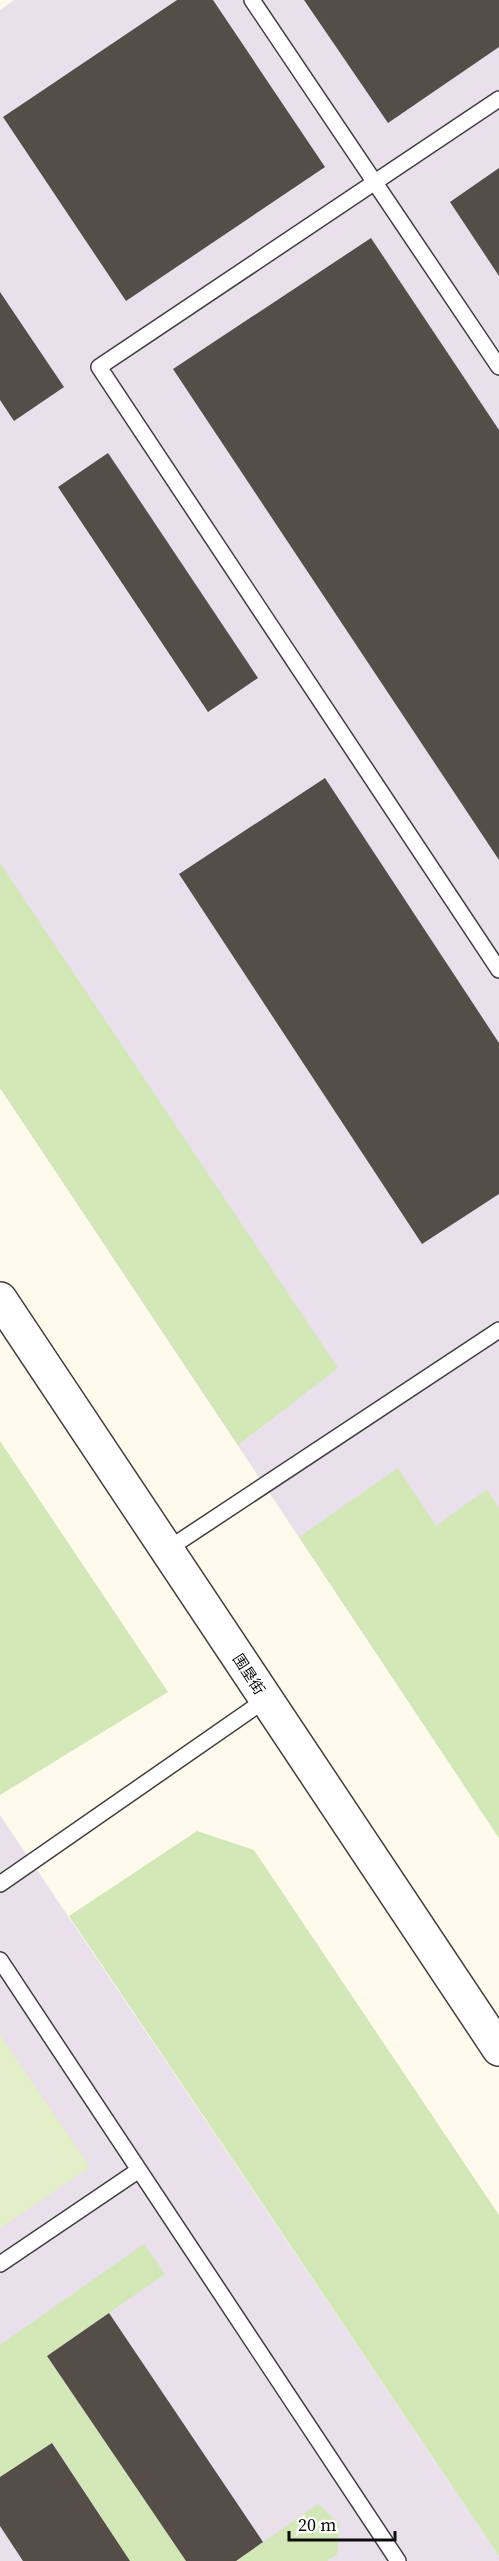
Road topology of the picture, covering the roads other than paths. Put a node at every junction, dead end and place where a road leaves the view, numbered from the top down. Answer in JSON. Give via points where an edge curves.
{"nodes":[{"id":1,"x":252,"y":0,"type":"edge"},
{"id":2,"x":499,"y":99,"type":"edge"},
{"id":3,"x":374,"y":182,"type":"junction"},
{"id":4,"x":499,"y":367,"type":"edge"},
{"id":5,"x":499,"y":970,"type":"edge"},
{"id":6,"x":0,"y":1299,"type":"edge"},
{"id":7,"x":499,"y":1330,"type":"edge"},
{"id":8,"x":168,"y":1549,"type":"junction"},
{"id":9,"x":266,"y":1700,"type":"junction"},
{"id":10,"x":0,"y":1884,"type":"edge"},
{"id":11,"x":0,"y":1960,"type":"edge"},
{"id":12,"x":499,"y":2049,"type":"edge"},
{"id":13,"x":139,"y":2170,"type":"junction"},
{"id":14,"x":0,"y":2264,"type":"edge"},
{"id":15,"x":398,"y":2561,"type":"edge"}],
"edges":[{"from":1,"to":3,"type":"lane"},
{"from":2,"to":3,"type":"lane"},
{"from":3,"to":4,"type":"lane"},
{"from":3,"to":5,"type":"lane","via":[[99,367]]},
{"from":6,"to":8,"type":"street","name":"围垦街"},
{"from":7,"to":8,"type":"lane"},
{"from":8,"to":9,"type":"street","name":"围垦街"},
{"from":9,"to":10,"type":"lane"},
{"from":9,"to":12,"type":"street","name":"围垦街"},
{"from":11,"to":13,"type":"lane"},
{"from":13,"to":14,"type":"lane"},
{"from":13,"to":15,"type":"lane"}]}
